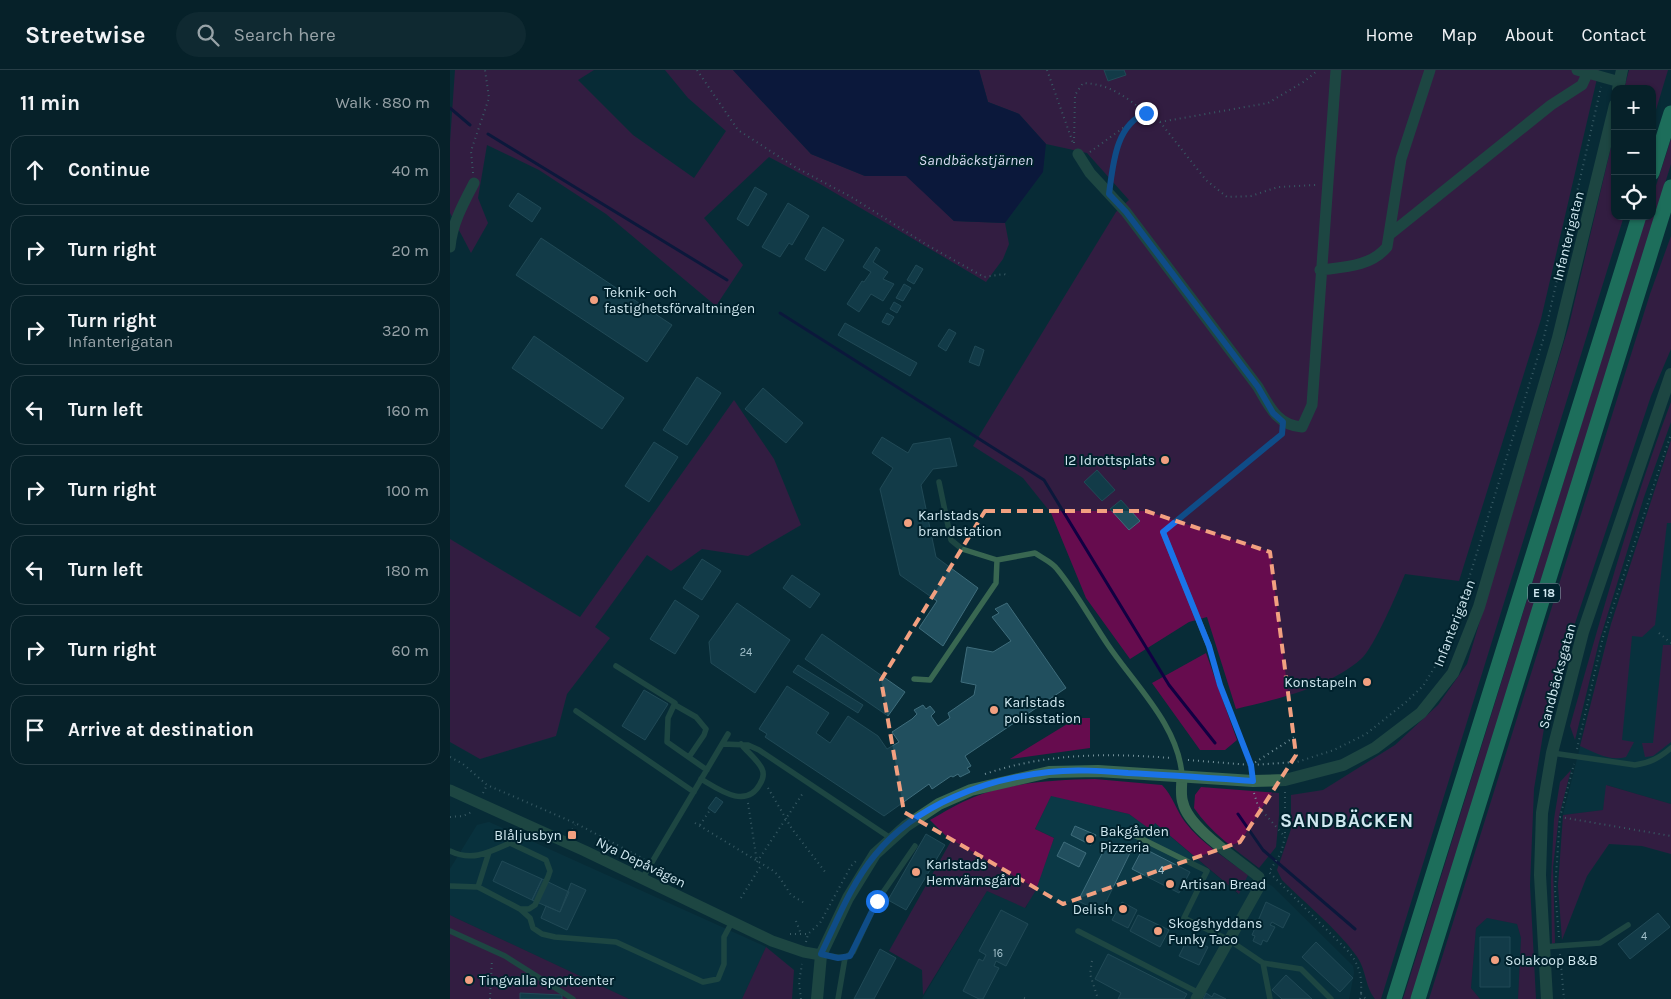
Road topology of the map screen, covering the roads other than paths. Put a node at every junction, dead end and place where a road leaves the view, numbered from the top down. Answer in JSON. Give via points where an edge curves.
{"nodes":[{"id":1,"x":1336,"y":70,"type":"edge"},
{"id":2,"x":1430,"y":70,"type":"edge"},
{"id":3,"x":1582,"y":72,"type":"edge"},
{"id":4,"x":1620,"y":80,"type":"edge"},
{"id":5,"x":1671,"y":113,"type":"edge"},
{"id":6,"x":1611,"y":122,"type":"edge"},
{"id":7,"x":1079,"y":157,"type":"road end"},
{"id":8,"x":1656,"y":160,"type":"edge"},
{"id":9,"x":474,"y":183,"type":"road end"},
{"id":10,"x":1671,"y":187,"type":"edge"},
{"id":11,"x":1638,"y":220,"type":"edge"},
{"id":12,"x":1389,"y":235,"type":"junction"},
{"id":13,"x":450,"y":247,"type":"edge"},
{"id":14,"x":1320,"y":270,"type":"junction"},
{"id":15,"x":1671,"y":374,"type":"edge"},
{"id":16,"x":939,"y":482,"type":"dead end"},
{"id":17,"x":1163,"y":532,"type":"road end"},
{"id":18,"x":997,"y":560,"type":"junction"},
{"id":19,"x":1209,"y":646,"type":"road end"},
{"id":20,"x":616,"y":666,"type":"dead end"},
{"id":21,"x":914,"y":679,"type":"dead end"},
{"id":22,"x":676,"y":705,"type":"junction"},
{"id":23,"x":576,"y":711,"type":"dead end"},
{"id":24,"x":728,"y":734,"type":"dead end"},
{"id":25,"x":722,"y":744,"type":"junction"},
{"id":26,"x":741,"y":744,"type":"junction"},
{"id":27,"x":1671,"y":748,"type":"edge"},
{"id":28,"x":1552,"y":753,"type":"junction"},
{"id":29,"x":689,"y":757,"type":"junction"},
{"id":30,"x":707,"y":770,"type":"junction"},
{"id":31,"x":1182,"y":776,"type":"junction"},
{"id":32,"x":702,"y":779,"type":"junction"},
{"id":33,"x":450,"y":790,"type":"edge"},
{"id":34,"x":694,"y":792,"type":"junction"},
{"id":35,"x":887,"y":836,"type":"junction"},
{"id":36,"x":1136,"y":836,"type":"dead end"},
{"id":37,"x":915,"y":846,"type":"dead end"},
{"id":38,"x":450,"y":851,"type":"edge"},
{"id":39,"x":489,"y":852,"type":"junction"},
{"id":40,"x":642,"y":879,"type":"junction"},
{"id":41,"x":450,"y":886,"type":"edge"},
{"id":42,"x":478,"y":887,"type":"junction"},
{"id":43,"x":520,"y":909,"type":"junction"},
{"id":44,"x":732,"y":922,"type":"junction"},
{"id":45,"x":1628,"y":925,"type":"dead end"},
{"id":46,"x":450,"y":931,"type":"edge"},
{"id":47,"x":1078,"y":931,"type":"dead end"},
{"id":48,"x":1229,"y":940,"type":"junction"},
{"id":49,"x":1543,"y":947,"type":"junction"},
{"id":50,"x":821,"y":954,"type":"junction"},
{"id":51,"x":844,"y":958,"type":"junction"},
{"id":52,"x":1263,"y":963,"type":"junction"},
{"id":53,"x":1197,"y":996,"type":"edge"},
{"id":54,"x":573,"y":999,"type":"edge"},
{"id":55,"x":817,"y":999,"type":"edge"},
{"id":56,"x":838,"y":999,"type":"edge"},
{"id":57,"x":1270,"y":999,"type":"edge"},
{"id":58,"x":1331,"y":999,"type":"edge"},
{"id":59,"x":1394,"y":999,"type":"edge"},
{"id":60,"x":1418,"y":999,"type":"edge"},
{"id":61,"x":1547,"y":999,"type":"edge"}],
"edges":[{"from":1,"to":14,"type":"street"},
{"from":2,"to":12,"type":"street","via":[[1401,159]]},
{"from":3,"to":4,"type":"street"},
{"from":3,"to":12,"type":"street","via":[[1582,85],[1551,105]]},
{"from":5,"to":8,"type":"highway"},
{"from":6,"to":31,"type":"street","name":"Infanterigatan","via":[[1555,347],[1479,607],[1453,673],[1421,713],[1375,748],[1343,765],[1285,780]]},
{"from":7,"to":14,"type":"street","via":[[1090,174],[1126,212],[1258,387],[1273,413],[1283,422],[1302,427],[1312,405]]},
{"from":9,"to":13,"type":"street","via":[[460,209]]},
{"from":10,"to":60,"type":"highway","number":"E 18"},
{"from":11,"to":59,"type":"highway","number":"E 18"},
{"from":12,"to":14,"type":"street","via":[[1387,247],[1372,260]]},
{"from":15,"to":28,"type":"street","name":"Sandbäcksgatan","via":[[1583,632]]},
{"from":16,"to":18,"type":"lane","via":[[951,540],[962,549]]},
{"from":17,"to":19,"type":"lane"},
{"from":18,"to":21,"type":"lane","via":[[996,583],[930,680]]},
{"from":18,"to":31,"type":"lane","via":[[1035,553],[1056,568],[1119,662],[1151,703],[1181,758]]},
{"from":20,"to":22,"type":"lane"},
{"from":22,"to":29,"type":"lane","via":[[668,718],[667,742]]},
{"from":22,"to":29,"type":"lane","via":[[696,717],[706,728]]},
{"from":23,"to":34,"type":"lane"},
{"from":24,"to":25,"type":"lane"},
{"from":25,"to":26,"type":"lane"},
{"from":25,"to":30,"type":"lane"},
{"from":26,"to":32,"type":"lane","via":[[761,767],[762,780],[756,790],[732,796]]},
{"from":26,"to":35,"type":"lane","via":[[759,750]]},
{"from":27,"to":28,"type":"lane","via":[[1660,758],[1635,765]]},
{"from":28,"to":49,"type":"street","name":"Sandbäcksgatan","via":[[1542,813]]},
{"from":29,"to":30,"type":"lane"},
{"from":30,"to":32,"type":"lane"},
{"from":31,"to":35,"type":"street","name":"Infanterigatan","via":[[1049,772],[1005,780],[970,790],[939,804]]},
{"from":31,"to":48,"type":"street","via":[[1183,804],[1188,814],[1204,832],[1259,877],[1258,889]]},
{"from":32,"to":34,"type":"lane"},
{"from":33,"to":40,"type":"street","name":"Nya Depåvägen"},
{"from":34,"to":40,"type":"lane"},
{"from":35,"to":50,"type":"street","name":"Infanterigatan","via":[[848,898]]},
{"from":36,"to":48,"type":"lane","via":[[1207,872],[1184,918]]},
{"from":37,"to":51,"type":"lane","via":[[877,901],[853,952]]},
{"from":38,"to":39,"type":"lane","via":[[472,857]]},
{"from":39,"to":42,"type":"lane"},
{"from":39,"to":43,"type":"lane","via":[[510,843],[546,860],[550,871],[535,906]]},
{"from":40,"to":44,"type":"street","name":"Nya Depåvägen"},
{"from":41,"to":42,"type":"lane"},
{"from":42,"to":43,"type":"lane"},
{"from":43,"to":44,"type":"lane","via":[[530,918],[533,928],[542,934],[571,940],[616,942],[703,982],[718,979],[724,964],[724,937]]},
{"from":44,"to":50,"type":"street","name":"Nya Depåvägen","via":[[772,941]]},
{"from":45,"to":49,"type":"lane","via":[[1600,943]]},
{"from":46,"to":54,"type":"lane","via":[[505,956]]},
{"from":47,"to":53,"type":"lane"},
{"from":48,"to":52,"type":"lane"},
{"from":48,"to":53,"type":"street"},
{"from":49,"to":61,"type":"street","name":"Sandbäcksgatan"},
{"from":50,"to":51,"type":"lane"},
{"from":50,"to":55,"type":"street","name":"Infanterigatan"},
{"from":51,"to":56,"type":"lane"},
{"from":52,"to":57,"type":"lane"},
{"from":52,"to":58,"type":"lane","via":[[1301,969]]}]}
